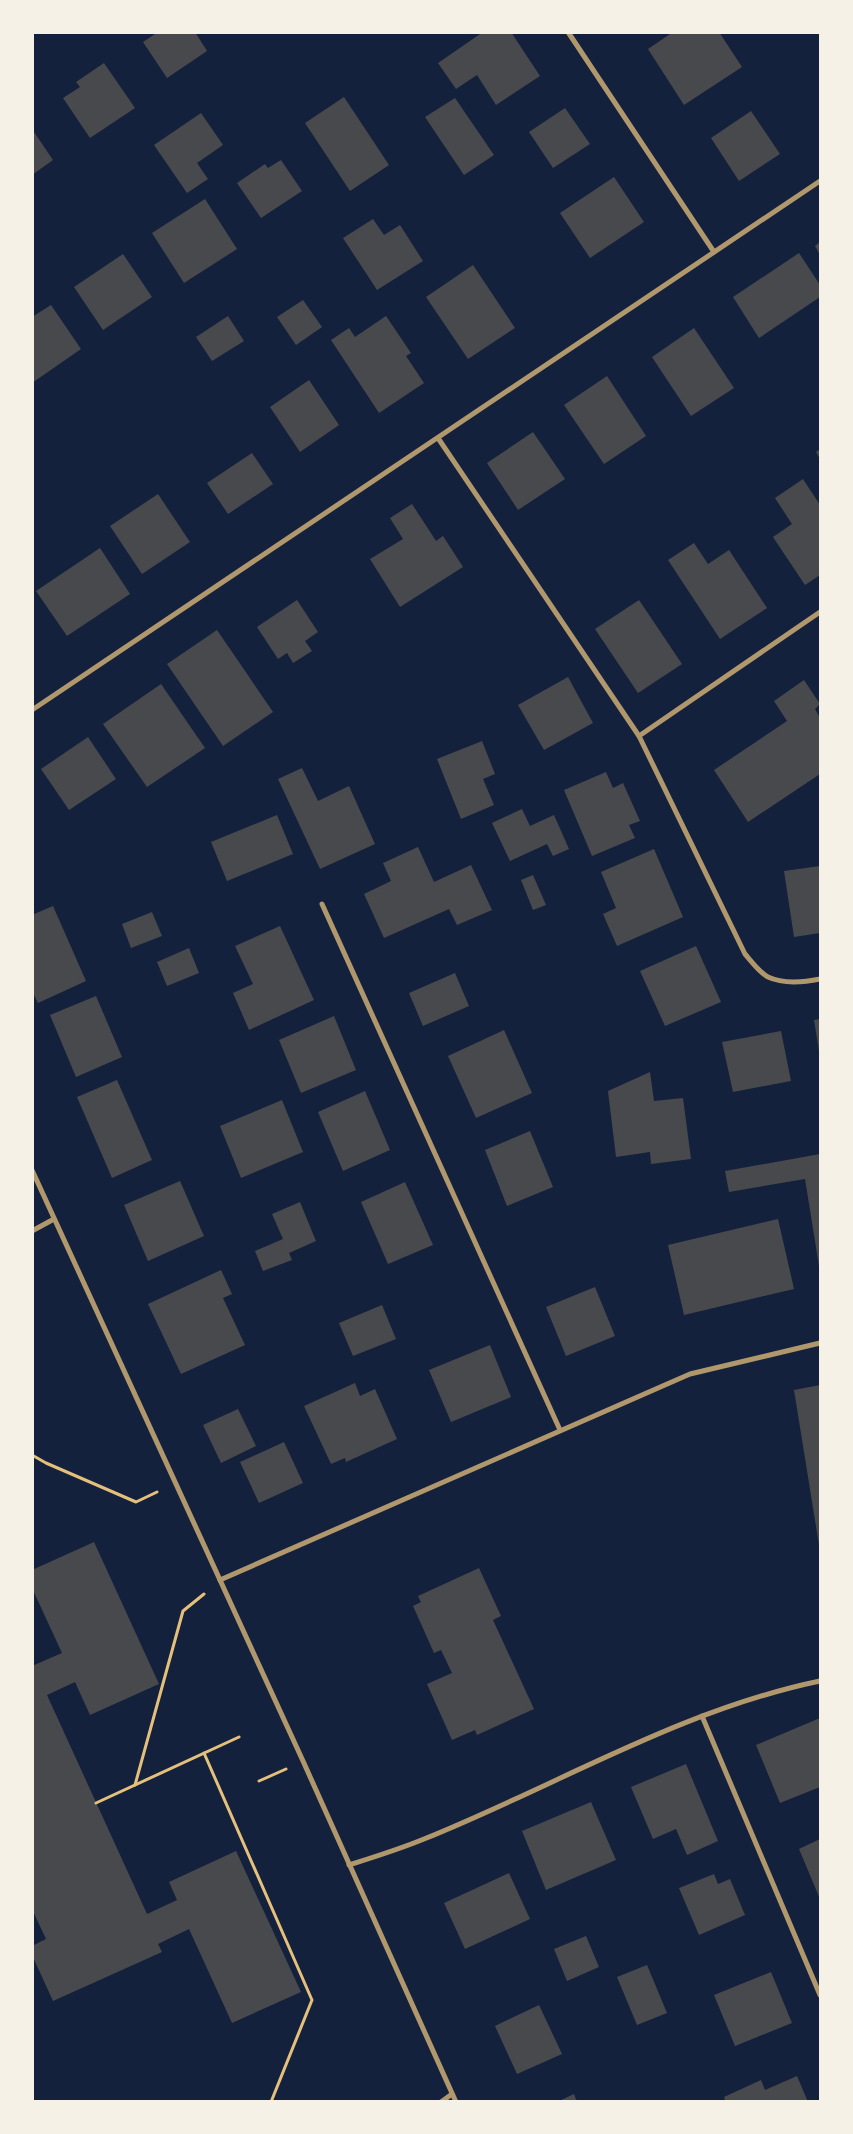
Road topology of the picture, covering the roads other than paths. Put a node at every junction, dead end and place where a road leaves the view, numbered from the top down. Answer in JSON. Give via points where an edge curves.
{"nodes":[{"id":1,"x":568,"y":32,"type":"edge"},
{"id":2,"x":820,"y":181,"type":"edge"},
{"id":3,"x":714,"y":252,"type":"junction"},
{"id":4,"x":438,"y":438,"type":"junction"},
{"id":5,"x":820,"y":612,"type":"edge"},
{"id":6,"x":32,"y":710,"type":"edge"},
{"id":7,"x":639,"y":736,"type":"junction"},
{"id":8,"x":322,"y":904,"type":"dead end"},
{"id":9,"x":820,"y":979,"type":"edge"},
{"id":10,"x":32,"y":1170,"type":"edge"},
{"id":11,"x":54,"y":1219,"type":"junction"},
{"id":12,"x":32,"y":1231,"type":"edge"},
{"id":13,"x":820,"y":1343,"type":"edge"},
{"id":14,"x":560,"y":1430,"type":"junction"},
{"id":15,"x":220,"y":1580,"type":"junction"},
{"id":16,"x":820,"y":1681,"type":"edge"},
{"id":17,"x":702,"y":1716,"type":"junction"},
{"id":18,"x":349,"y":1865,"type":"junction"},
{"id":19,"x":820,"y":1995,"type":"edge"},
{"id":20,"x":452,"y":2094,"type":"junction"},
{"id":21,"x":441,"y":2102,"type":"edge"},
{"id":22,"x":456,"y":2102,"type":"edge"}],
"edges":[{"from":1,"to":3,"type":"street"},
{"from":2,"to":3,"type":"street"},
{"from":3,"to":4,"type":"street"},
{"from":4,"to":6,"type":"street"},
{"from":4,"to":7,"type":"street"},
{"from":5,"to":7,"type":"street"},
{"from":7,"to":9,"type":"street","via":[[745,954],[769,977],[791,981]]},
{"from":8,"to":14,"type":"street"},
{"from":10,"to":11,"type":"street"},
{"from":11,"to":12,"type":"street"},
{"from":11,"to":15,"type":"street"},
{"from":13,"to":14,"type":"street","via":[[690,1374]]},
{"from":14,"to":15,"type":"street"},
{"from":15,"to":18,"type":"street"},
{"from":16,"to":17,"type":"street","via":[[783,1688]]},
{"from":17,"to":18,"type":"street","via":[[424,1840]]},
{"from":17,"to":19,"type":"street"},
{"from":18,"to":20,"type":"street"},
{"from":20,"to":21,"type":"street"},
{"from":20,"to":22,"type":"street"}]}
